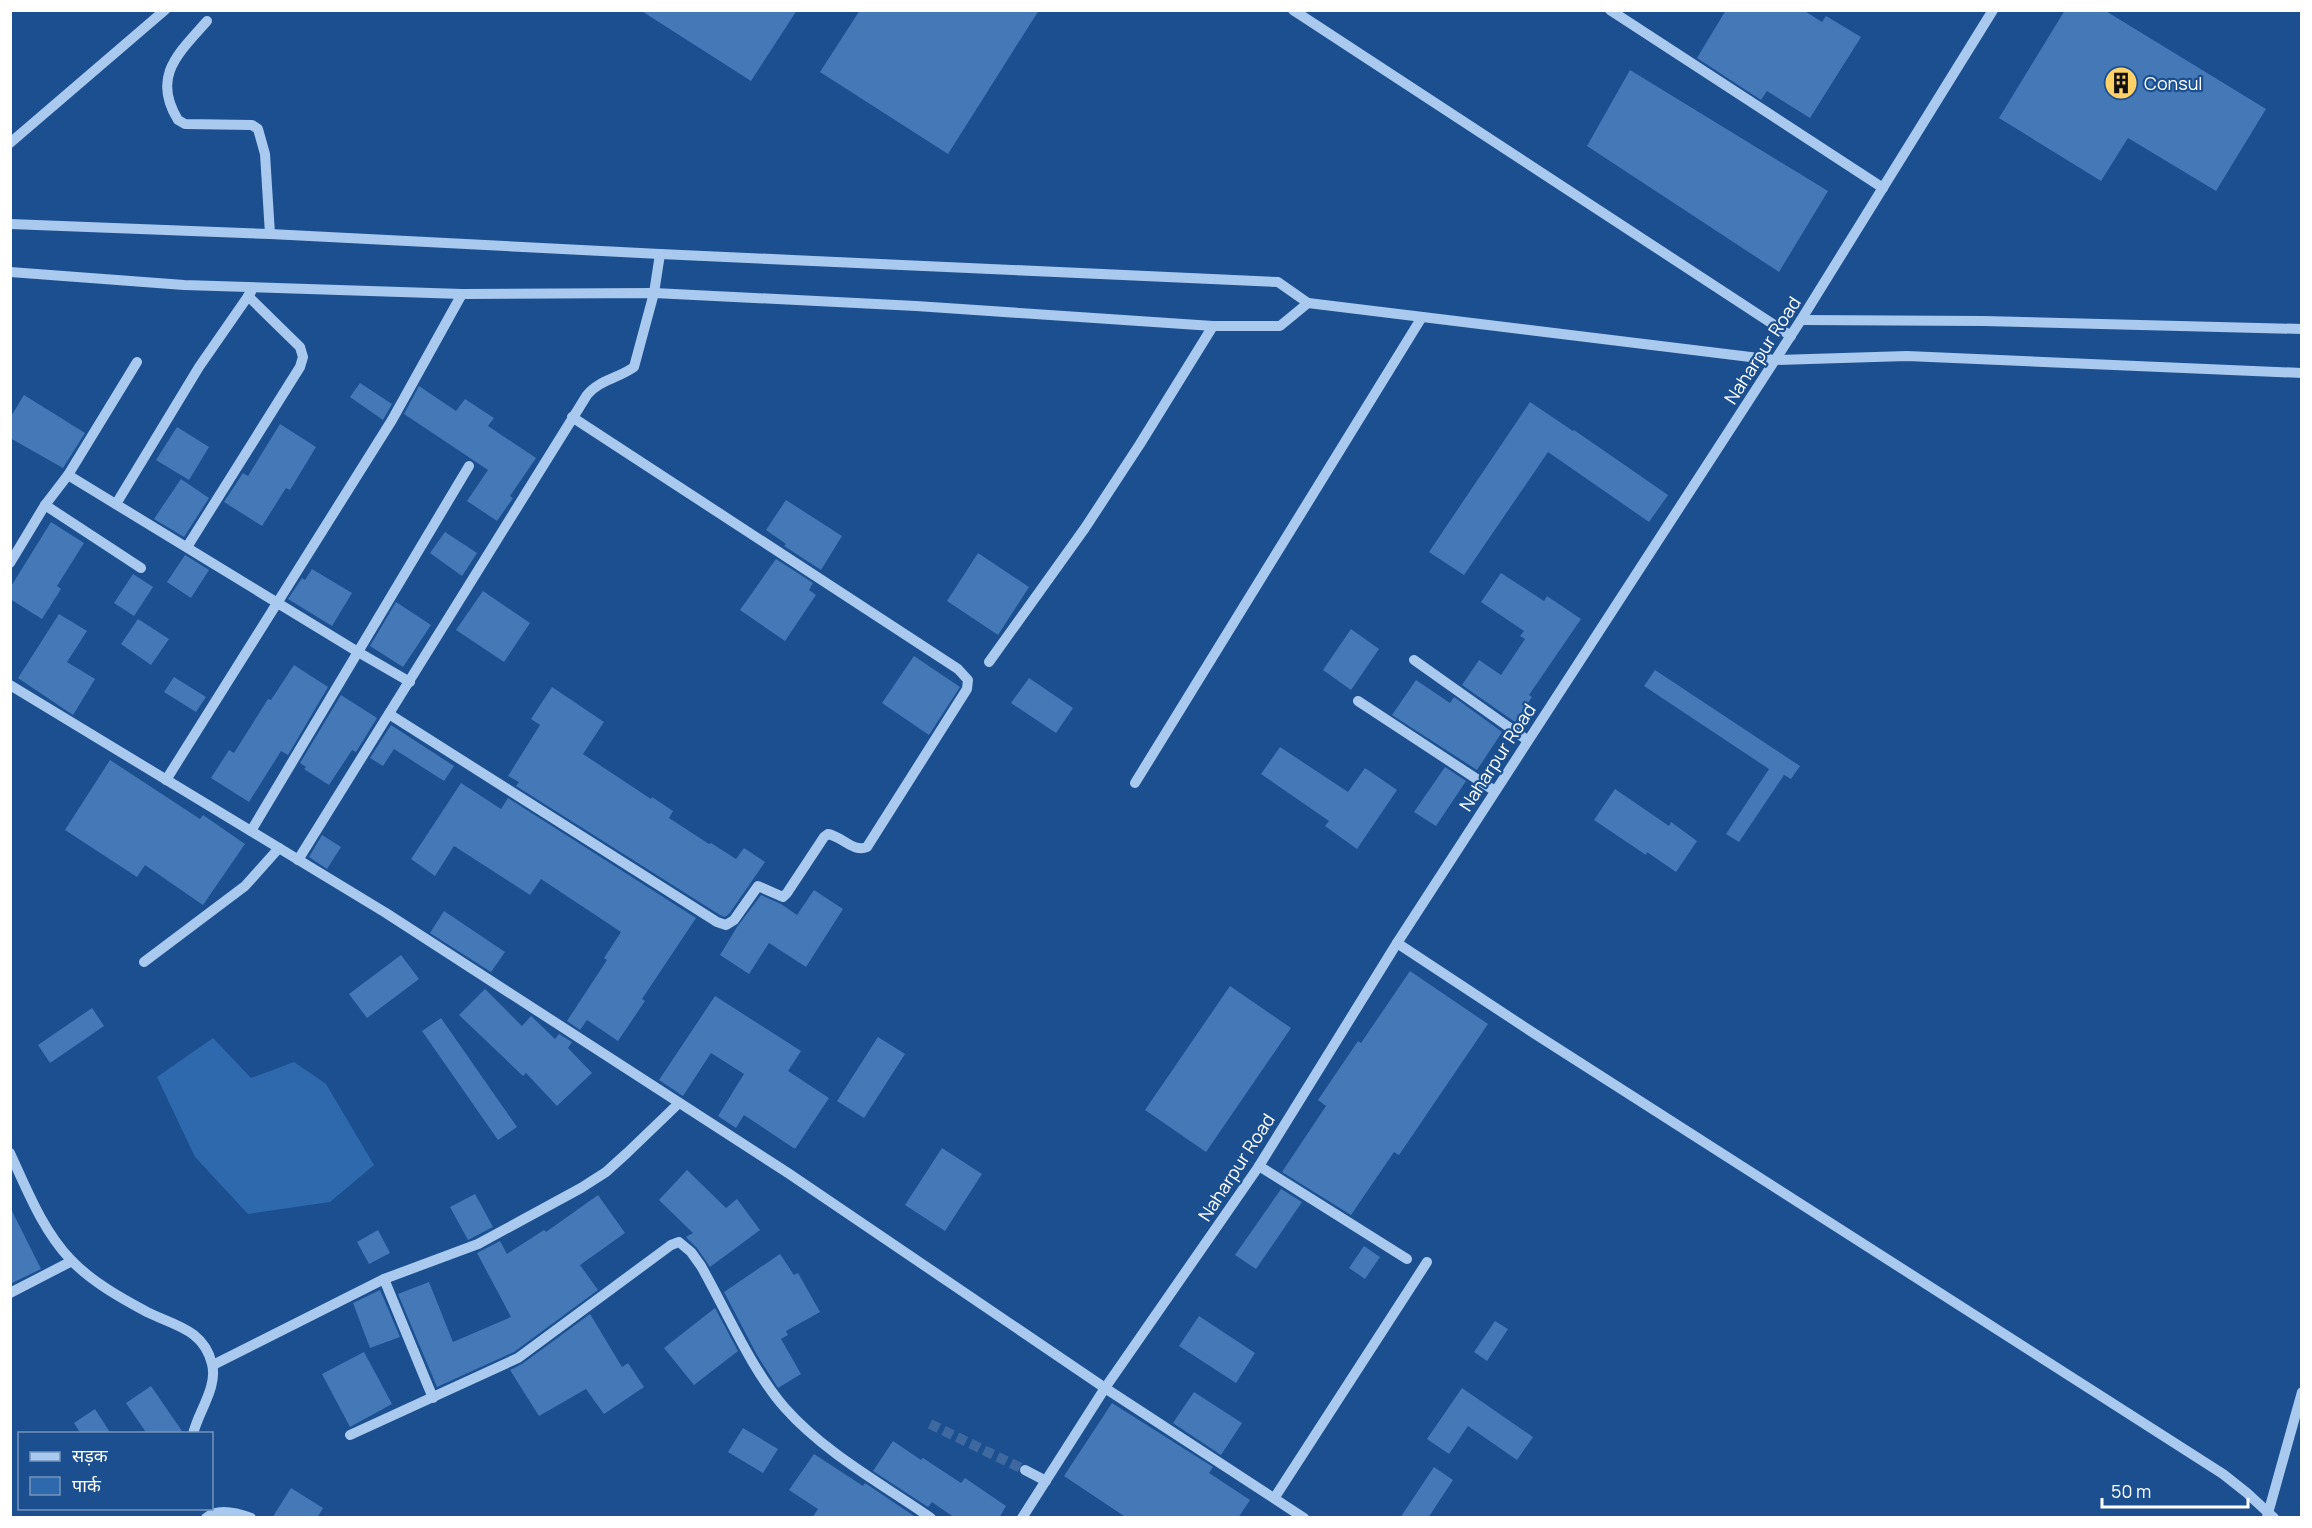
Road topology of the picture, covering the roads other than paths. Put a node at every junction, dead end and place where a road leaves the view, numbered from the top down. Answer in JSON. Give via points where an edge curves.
{"nodes":[{"id":1,"x":165,"y":10,"type":"edge"},
{"id":2,"x":1293,"y":10,"type":"edge"},
{"id":3,"x":1610,"y":10,"type":"edge"},
{"id":4,"x":1993,"y":10,"type":"edge"},
{"id":5,"x":207,"y":21,"type":"dead end"},
{"id":6,"x":10,"y":143,"type":"edge"},
{"id":7,"x":1883,"y":188,"type":"junction"},
{"id":8,"x":10,"y":225,"type":"edge"},
{"id":9,"x":270,"y":234,"type":"junction"},
{"id":10,"x":660,"y":255,"type":"junction"},
{"id":11,"x":10,"y":272,"type":"edge"},
{"id":12,"x":252,"y":292,"type":"junction"},
{"id":13,"x":654,"y":293,"type":"junction"},
{"id":14,"x":462,"y":294,"type":"junction"},
{"id":15,"x":1308,"y":303,"type":"junction"},
{"id":16,"x":1422,"y":317,"type":"junction"},
{"id":17,"x":1801,"y":320,"type":"junction"},
{"id":18,"x":1213,"y":326,"type":"junction"},
{"id":19,"x":2301,"y":329,"type":"edge"},
{"id":20,"x":1791,"y":336,"type":"junction"},
{"id":21,"x":1775,"y":360,"type":"junction"},
{"id":22,"x":137,"y":362,"type":"dead end"},
{"id":23,"x":2301,"y":373,"type":"edge"},
{"id":24,"x":572,"y":417,"type":"junction"},
{"id":25,"x":470,"y":466,"type":"dead end"},
{"id":26,"x":68,"y":475,"type":"junction"},
{"id":27,"x":116,"y":504,"type":"junction"},
{"id":28,"x":45,"y":505,"type":"junction"},
{"id":29,"x":186,"y":547,"type":"junction"},
{"id":30,"x":10,"y":563,"type":"edge"},
{"id":31,"x":141,"y":568,"type":"dead end"},
{"id":32,"x":277,"y":603,"type":"junction"},
{"id":33,"x":358,"y":652,"type":"junction"},
{"id":34,"x":1414,"y":660,"type":"dead end"},
{"id":35,"x":989,"y":662,"type":"dead end"},
{"id":36,"x":410,"y":682,"type":"junction"},
{"id":37,"x":10,"y":685,"type":"edge"},
{"id":38,"x":1358,"y":701,"type":"dead end"},
{"id":39,"x":389,"y":714,"type":"junction"},
{"id":40,"x":1527,"y":740,"type":"junction"},
{"id":41,"x":166,"y":780,"type":"junction"},
{"id":42,"x":1135,"y":783,"type":"dead end"},
{"id":43,"x":1495,"y":791,"type":"junction"},
{"id":44,"x":251,"y":831,"type":"junction"},
{"id":45,"x":279,"y":848,"type":"junction"},
{"id":46,"x":298,"y":860,"type":"junction"},
{"id":47,"x":1397,"y":943,"type":"junction"},
{"id":48,"x":144,"y":962,"type":"dead end"},
{"id":49,"x":678,"y":1104,"type":"junction"},
{"id":50,"x":10,"y":1153,"type":"edge"},
{"id":51,"x":1259,"y":1166,"type":"junction"},
{"id":52,"x":1407,"y":1259,"type":"dead end"},
{"id":53,"x":72,"y":1261,"type":"junction"},
{"id":54,"x":1427,"y":1262,"type":"dead end"},
{"id":55,"x":384,"y":1279,"type":"junction"},
{"id":56,"x":10,"y":1293,"type":"edge"},
{"id":57,"x":213,"y":1365,"type":"junction"},
{"id":58,"x":1105,"y":1388,"type":"junction"},
{"id":59,"x":2301,"y":1392,"type":"edge"},
{"id":60,"x":433,"y":1398,"type":"junction"},
{"id":61,"x":194,"y":1432,"type":"edge"},
{"id":62,"x":350,"y":1435,"type":"dead end"},
{"id":63,"x":1025,"y":1470,"type":"tunnel mouth"},
{"id":64,"x":1046,"y":1480,"type":"junction"},
{"id":65,"x":1275,"y":1497,"type":"junction"},
{"id":66,"x":208,"y":1513,"type":"edge"},
{"id":67,"x":2269,"y":1516,"type":"edge"},
{"id":68,"x":251,"y":1518,"type":"edge"},
{"id":69,"x":931,"y":1518,"type":"edge"},
{"id":70,"x":1022,"y":1518,"type":"edge"},
{"id":71,"x":1304,"y":1518,"type":"edge"}],
"edges":[{"from":1,"to":6,"type":"street"},
{"from":2,"to":20,"type":"street"},
{"from":3,"to":7,"type":"street"},
{"from":4,"to":7,"type":"street","name":"Naharpur Road"},
{"from":5,"to":9,"type":"street","via":[[170,69],[169,98],[178,120],[185,124],[252,125],[258,129],[265,154]]},
{"from":7,"to":17,"type":"street","name":"Naharpur Road"},
{"from":8,"to":9,"type":"street"},
{"from":9,"to":10,"type":"street"},
{"from":10,"to":13,"type":"street"},
{"from":10,"to":15,"type":"street","via":[[1278,282]]},
{"from":11,"to":12,"type":"street"},
{"from":12,"to":14,"type":"street"},
{"from":12,"to":27,"type":"street","via":[[200,367]]},
{"from":12,"to":29,"type":"street","via":[[300,347],[303,357]]},
{"from":13,"to":14,"type":"street"},
{"from":13,"to":18,"type":"street"},
{"from":13,"to":24,"type":"street","via":[[634,367],[592,389]]},
{"from":14,"to":32,"type":"street","via":[[392,420]]},
{"from":15,"to":16,"type":"street"},
{"from":15,"to":18,"type":"street","via":[[1280,326]]},
{"from":16,"to":21,"type":"street"},
{"from":16,"to":42,"type":"street"},
{"from":17,"to":19,"type":"street"},
{"from":17,"to":20,"type":"street","name":"Naharpur Road"},
{"from":18,"to":35,"type":"street","via":[[1091,519]]},
{"from":20,"to":21,"type":"street","name":"Naharpur Road"},
{"from":21,"to":23,"type":"street","via":[[1907,356]]},
{"from":21,"to":40,"type":"street","name":"Naharpur Road"},
{"from":22,"to":26,"type":"street"},
{"from":24,"to":36,"type":"street"},
{"from":24,"to":39,"type":"street","via":[[958,669],[968,680],[967,689],[867,847],[856,848],[828,834],[783,897],[758,886],[734,920],[726,925]]},
{"from":25,"to":33,"type":"street"},
{"from":26,"to":27,"type":"street"},
{"from":26,"to":28,"type":"street"},
{"from":27,"to":29,"type":"street"},
{"from":28,"to":30,"type":"street"},
{"from":28,"to":31,"type":"street"},
{"from":29,"to":32,"type":"street"},
{"from":32,"to":33,"type":"street"},
{"from":32,"to":41,"type":"street"},
{"from":33,"to":36,"type":"street"},
{"from":33,"to":44,"type":"street"},
{"from":34,"to":40,"type":"street"},
{"from":36,"to":39,"type":"street"},
{"from":37,"to":41,"type":"street"},
{"from":38,"to":43,"type":"street"},
{"from":39,"to":46,"type":"street"},
{"from":40,"to":43,"type":"street","name":"Naharpur Road"},
{"from":41,"to":44,"type":"street"},
{"from":43,"to":47,"type":"street","name":"Naharpur Road"},
{"from":44,"to":45,"type":"street"},
{"from":45,"to":46,"type":"street"},
{"from":45,"to":48,"type":"street","via":[[245,886]]},
{"from":46,"to":49,"type":"street"},
{"from":47,"to":51,"type":"street","name":"Naharpur Road"},
{"from":47,"to":67,"type":"street","via":[[2204,1462],[2247,1492]]},
{"from":49,"to":55,"type":"street","via":[[606,1172],[581,1188],[478,1244]]},
{"from":49,"to":58,"type":"street","via":[[788,1173]]},
{"from":50,"to":53,"type":"street","via":[[30,1196]]},
{"from":51,"to":52,"type":"street"},
{"from":51,"to":58,"type":"street","name":"Naharpur Road"},
{"from":53,"to":56,"type":"street"},
{"from":53,"to":57,"type":"street","via":[[106,1288],[193,1334],[207,1350]]},
{"from":54,"to":65,"type":"street"},
{"from":55,"to":57,"type":"street"},
{"from":55,"to":60,"type":"street"},
{"from":57,"to":61,"type":"street","via":[[212,1382]]},
{"from":58,"to":64,"type":"street","name":"Naharpur Road"},
{"from":58,"to":65,"type":"street"},
{"from":59,"to":67,"type":"street"},
{"from":60,"to":62,"type":"street"},
{"from":60,"to":69,"type":"street","via":[[530,1351],[680,1242],[701,1266],[749,1354],[785,1408],[814,1436]]},
{"from":63,"to":64,"type":"street"},
{"from":64,"to":70,"type":"street","name":"Naharpur Road"},
{"from":65,"to":71,"type":"street"},
{"from":66,"to":68,"type":"street","via":[[236,1512]]}]}
